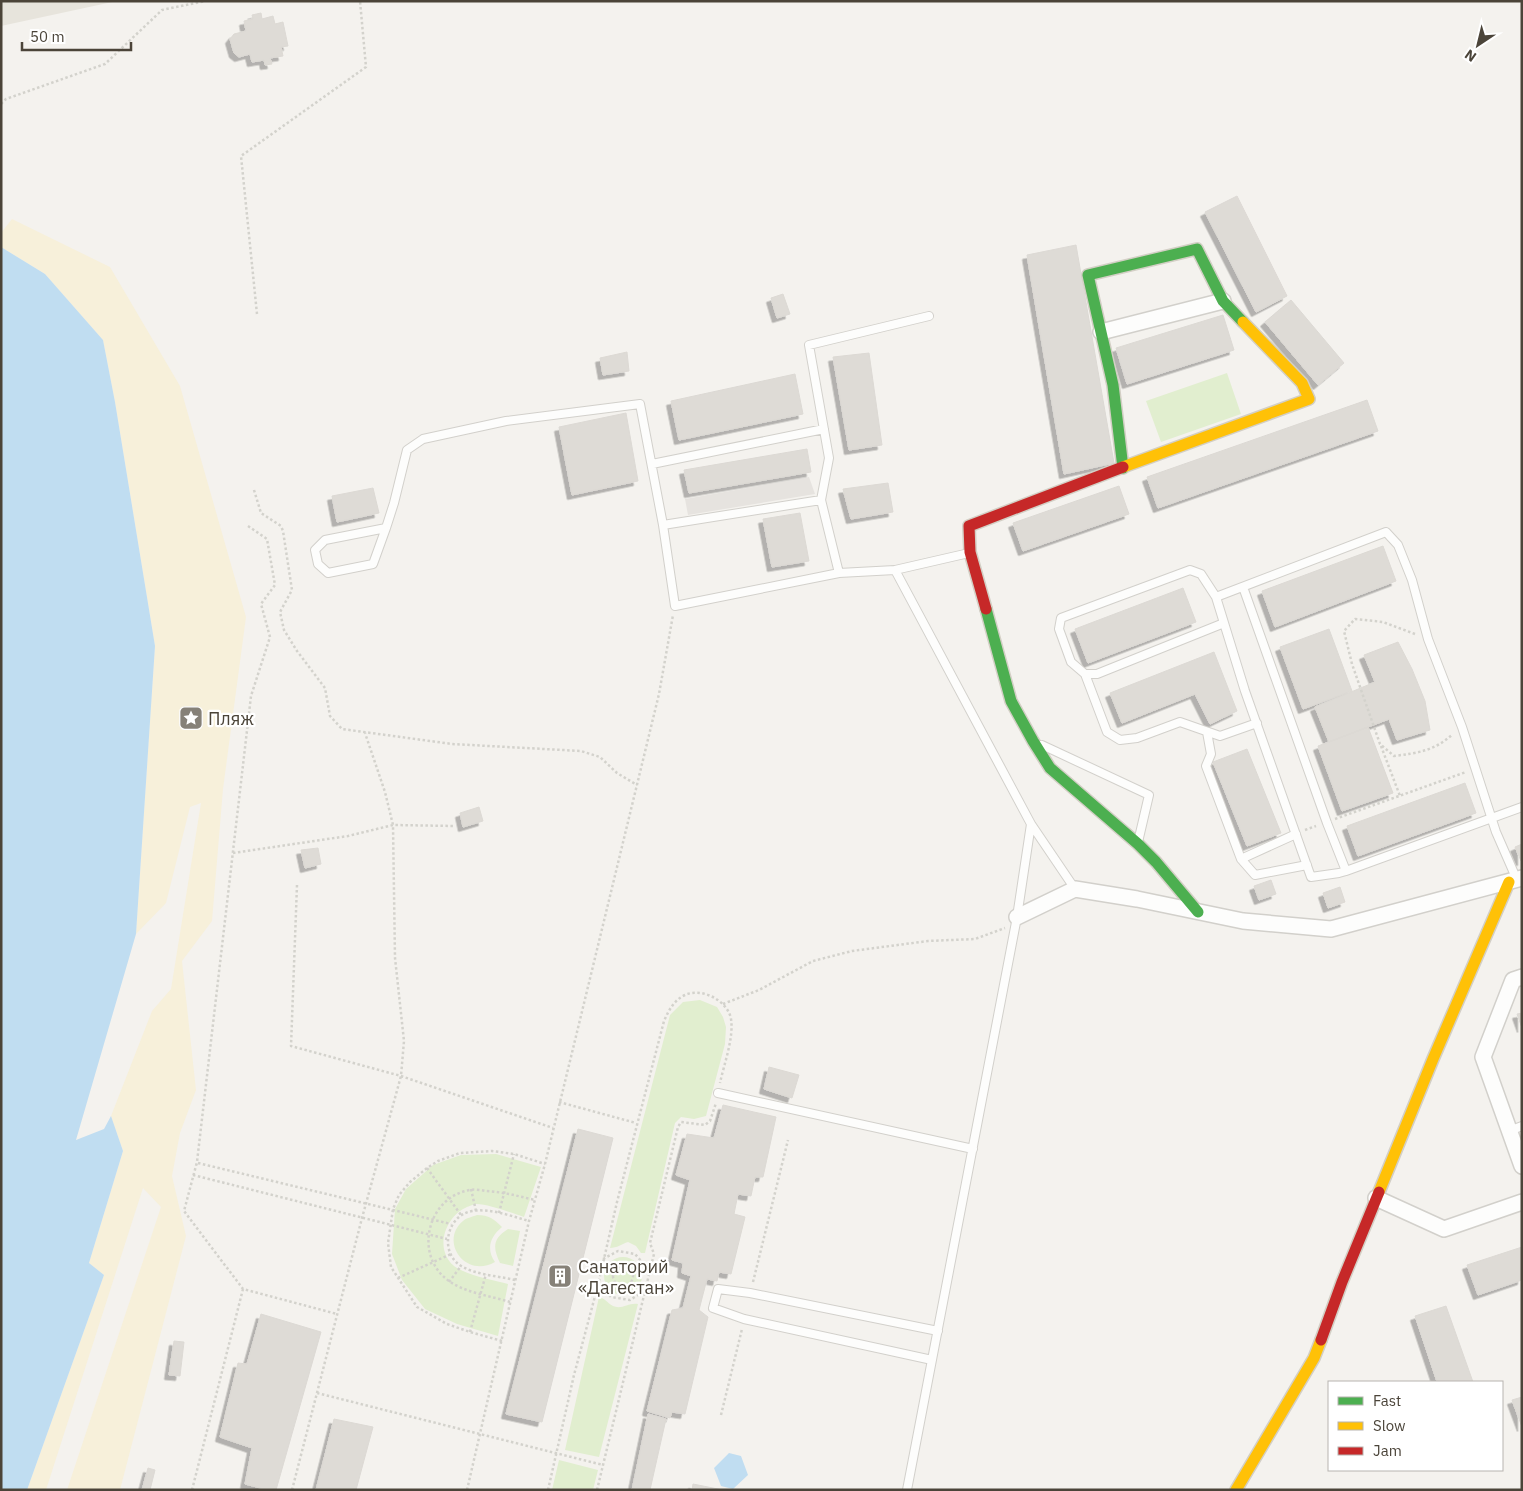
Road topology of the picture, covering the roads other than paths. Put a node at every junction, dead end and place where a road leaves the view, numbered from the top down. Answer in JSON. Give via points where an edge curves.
{"nodes":[{"id":1,"x":1223,"y":301,"type":"junction"},
{"id":2,"x":929,"y":316,"type":"dead end"},
{"id":3,"x":1101,"y":332,"type":"junction"},
{"id":4,"x":824,"y":429,"type":"junction"},
{"id":5,"x":652,"y":464,"type":"junction"},
{"id":6,"x":1123,"y":468,"type":"junction"},
{"id":7,"x":821,"y":500,"type":"junction"},
{"id":8,"x":663,"y":524,"type":"junction"},
{"id":9,"x":386,"y":528,"type":"junction"},
{"id":10,"x":970,"y":552,"type":"junction"},
{"id":11,"x":896,"y":570,"type":"junction"},
{"id":12,"x":839,"y":573,"type":"junction"},
{"id":13,"x":1243,"y":587,"type":"junction"},
{"id":14,"x":1216,"y":597,"type":"junction"},
{"id":15,"x":1224,"y":623,"type":"junction"},
{"id":16,"x":1085,"y":674,"type":"junction"},
{"id":17,"x":1257,"y":723,"type":"junction"},
{"id":18,"x":1207,"y":732,"type":"junction"},
{"id":19,"x":1033,"y":741,"type":"junction"},
{"id":20,"x":1522,"y":807,"type":"edge"},
{"id":21,"x":1492,"y":819,"type":"junction"},
{"id":22,"x":1031,"y":824,"type":"junction"},
{"id":23,"x":1296,"y":834,"type":"junction"},
{"id":24,"x":1138,"y":844,"type":"junction"},
{"id":25,"x":1241,"y":859,"type":"junction"},
{"id":26,"x":1307,"y":865,"type":"junction"},
{"id":27,"x":1346,"y":871,"type":"junction"},
{"id":28,"x":1516,"y":880,"type":"edge"},
{"id":29,"x":1075,"y":889,"type":"junction"},
{"id":30,"x":1198,"y":912,"type":"junction"},
{"id":31,"x":1017,"y":918,"type":"junction"},
{"id":32,"x":1522,"y":977,"type":"edge"},
{"id":33,"x":718,"y":1093,"type":"road end"},
{"id":34,"x":1516,"y":1129,"type":"edge"},
{"id":35,"x":973,"y":1149,"type":"junction"},
{"id":36,"x":1522,"y":1166,"type":"edge"},
{"id":37,"x":1376,"y":1198,"type":"junction"},
{"id":38,"x":1522,"y":1202,"type":"edge"},
{"id":39,"x":938,"y":1331,"type":"junction"},
{"id":40,"x":932,"y":1360,"type":"junction"},
{"id":41,"x":907,"y":1490,"type":"edge"},
{"id":42,"x":1236,"y":1490,"type":"edge"}],
"edges":[{"from":1,"to":3,"type":"street"},
{"from":1,"to":3,"type":"street","via":[[1197,249],[1088,275]]},
{"from":1,"to":6,"type":"street","via":[[1302,383],[1309,399]]},
{"from":2,"to":4,"type":"lane","via":[[809,346]]},
{"from":3,"to":6,"type":"street","via":[[1113,385]]},
{"from":4,"to":5,"type":"lane"},
{"from":4,"to":7,"type":"lane","via":[[829,458]]},
{"from":5,"to":8,"type":"lane"},
{"from":5,"to":9,"type":"lane","via":[[640,404],[506,421],[423,439],[407,450]]},
{"from":6,"to":10,"type":"street","via":[[969,526]]},
{"from":7,"to":8,"type":"lane"},
{"from":7,"to":12,"type":"lane"},
{"from":8,"to":12,"type":"lane","via":[[675,606]]},
{"from":9,"to":9,"type":"lane","via":[[373,564],[328,573],[318,564],[315,550],[324,540]]},
{"from":10,"to":11,"type":"lane"},
{"from":10,"to":19,"type":"street","via":[[1011,701]]},
{"from":11,"to":12,"type":"lane"},
{"from":11,"to":22,"type":"lane"},
{"from":13,"to":14,"type":"lane"},
{"from":13,"to":21,"type":"lane","via":[[1386,532],[1398,545],[1412,580],[1428,639],[1462,727]]},
{"from":13,"to":27,"type":"lane"},
{"from":14,"to":15,"type":"lane"},
{"from":14,"to":16,"type":"lane","via":[[1200,574],[1190,570],[1061,618],[1059,629],[1071,662]]},
{"from":15,"to":16,"type":"lane","via":[[1097,674]]},
{"from":15,"to":17,"type":"lane"},
{"from":16,"to":18,"type":"lane","via":[[1107,732],[1120,740],[1137,738],[1180,722]]},
{"from":17,"to":18,"type":"lane","via":[[1220,736]]},
{"from":17,"to":23,"type":"lane"},
{"from":18,"to":25,"type":"lane","via":[[1211,754],[1206,766]]},
{"from":19,"to":24,"type":"street","via":[[1050,768]]},
{"from":19,"to":24,"type":"lane","via":[[1149,795]]},
{"from":20,"to":21,"type":"lane"},
{"from":21,"to":27,"type":"lane"},
{"from":21,"to":28,"type":"lane"},
{"from":22,"to":29,"type":"lane"},
{"from":22,"to":31,"type":"lane"},
{"from":23,"to":25,"type":"lane"},
{"from":23,"to":26,"type":"lane"},
{"from":24,"to":30,"type":"street"},
{"from":25,"to":26,"type":"lane","via":[[1255,875]]},
{"from":26,"to":27,"type":"lane","via":[[1311,877]]},
{"from":28,"to":30,"type":"street","via":[[1331,929],[1243,921]]},
{"from":28,"to":37,"type":"street","via":[[1433,1059]]},
{"from":29,"to":30,"type":"street"},
{"from":29,"to":31,"type":"street"},
{"from":31,"to":35,"type":"lane"},
{"from":32,"to":34,"type":"street","via":[[1513,980],[1483,1058]]},
{"from":33,"to":35,"type":"lane"},
{"from":34,"to":36,"type":"street"},
{"from":35,"to":39,"type":"lane"},
{"from":37,"to":38,"type":"street","via":[[1444,1229]]},
{"from":37,"to":42,"type":"street","via":[[1314,1358]]},
{"from":39,"to":40,"type":"lane"},
{"from":39,"to":40,"type":"lane","via":[[750,1293],[718,1289],[716,1298],[714,1308],[744,1319]]},
{"from":40,"to":41,"type":"lane"}]}
